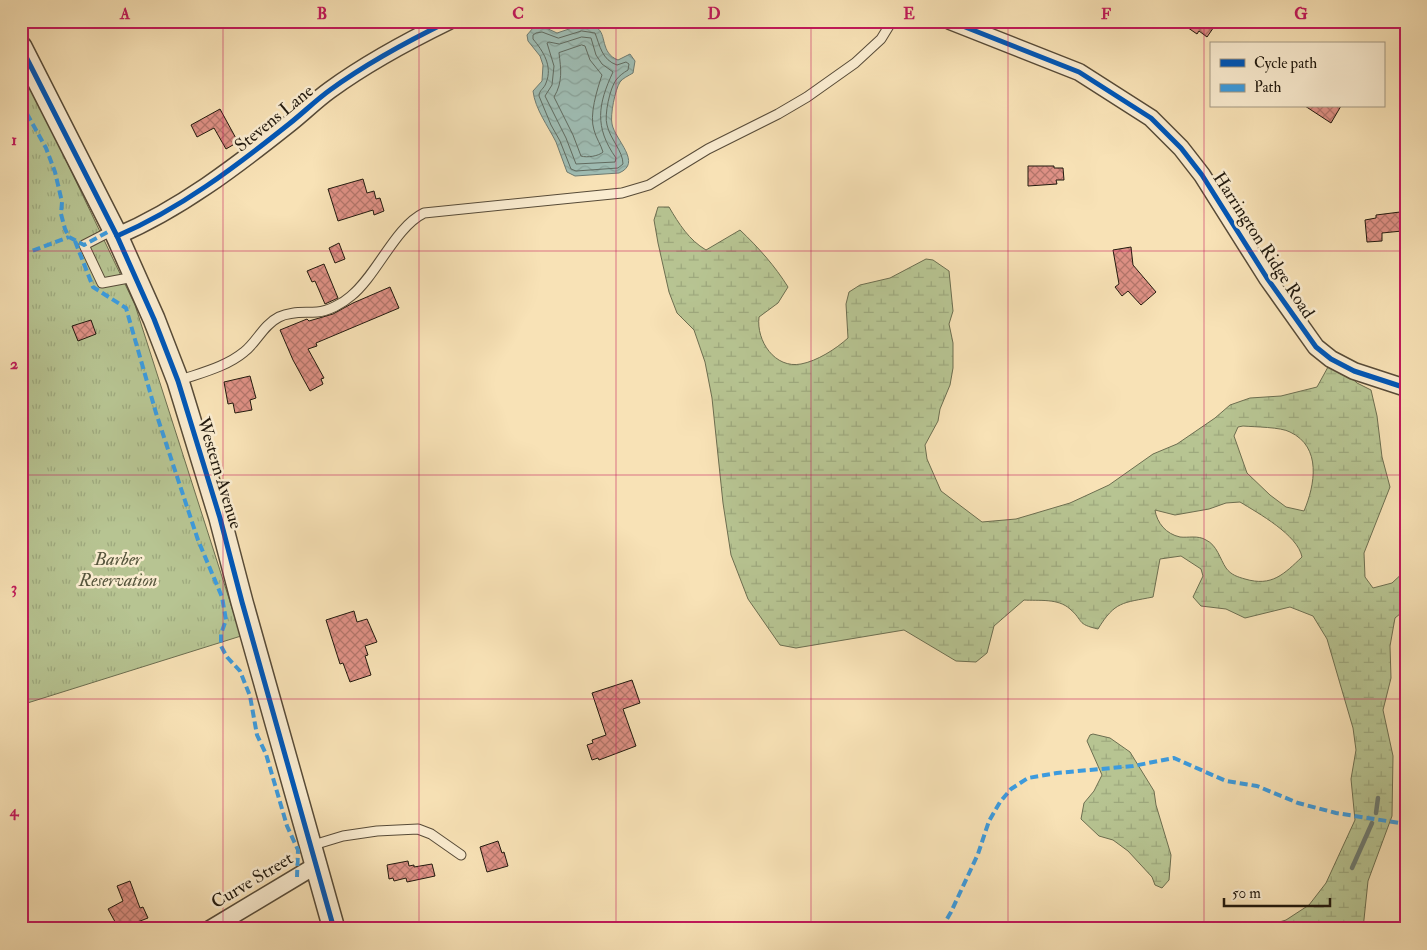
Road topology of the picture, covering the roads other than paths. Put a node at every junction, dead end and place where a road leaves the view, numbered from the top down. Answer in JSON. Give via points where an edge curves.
{"nodes":[{"id":1,"x":449,"y":21,"type":"edge"},
{"id":2,"x":892,"y":21,"type":"edge"},
{"id":3,"x":950,"y":21,"type":"edge"},
{"id":4,"x":21,"y":47,"type":"edge"},
{"id":5,"x":115,"y":233,"type":"junction"},
{"id":6,"x":135,"y":277,"type":"junction"},
{"id":7,"x":178,"y":381,"type":"junction"},
{"id":8,"x":1406,"y":388,"type":"edge"},
{"id":9,"x":461,"y":855,"type":"dead end"},
{"id":10,"x":312,"y":856,"type":"junction"},
{"id":11,"x":210,"y":929,"type":"edge"},
{"id":12,"x":334,"y":929,"type":"edge"}],
"edges":[{"from":1,"to":5,"type":"street","name":"Stevens Lane","via":[[371,62],[329,90],[239,164],[184,202],[146,223]]},
{"from":2,"to":7,"type":"lane","via":[[881,39],[855,63],[807,96],[649,185],[622,192],[416,217],[351,296],[327,310],[280,317],[268,325],[245,352],[227,363]]},
{"from":3,"to":8,"type":"street","name":"Harrington Ridge Road","via":[[1080,72],[1151,118],[1202,175],[1267,278],[1316,347],[1354,371]]},
{"from":4,"to":5,"type":"street","name":"Western Avenue"},
{"from":5,"to":6,"type":"street","name":"Western Avenue"},
{"from":5,"to":6,"type":"lane","via":[[84,245],[102,283]]},
{"from":6,"to":7,"type":"street","name":"Western Avenue"},
{"from":7,"to":10,"type":"street","name":"Western Avenue","via":[[220,518]]},
{"from":9,"to":10,"type":"lane","via":[[418,829],[377,830],[343,836]]},
{"from":10,"to":11,"type":"street","name":"Curve Street"},
{"from":10,"to":12,"type":"street","name":"Western Avenue"}]}
